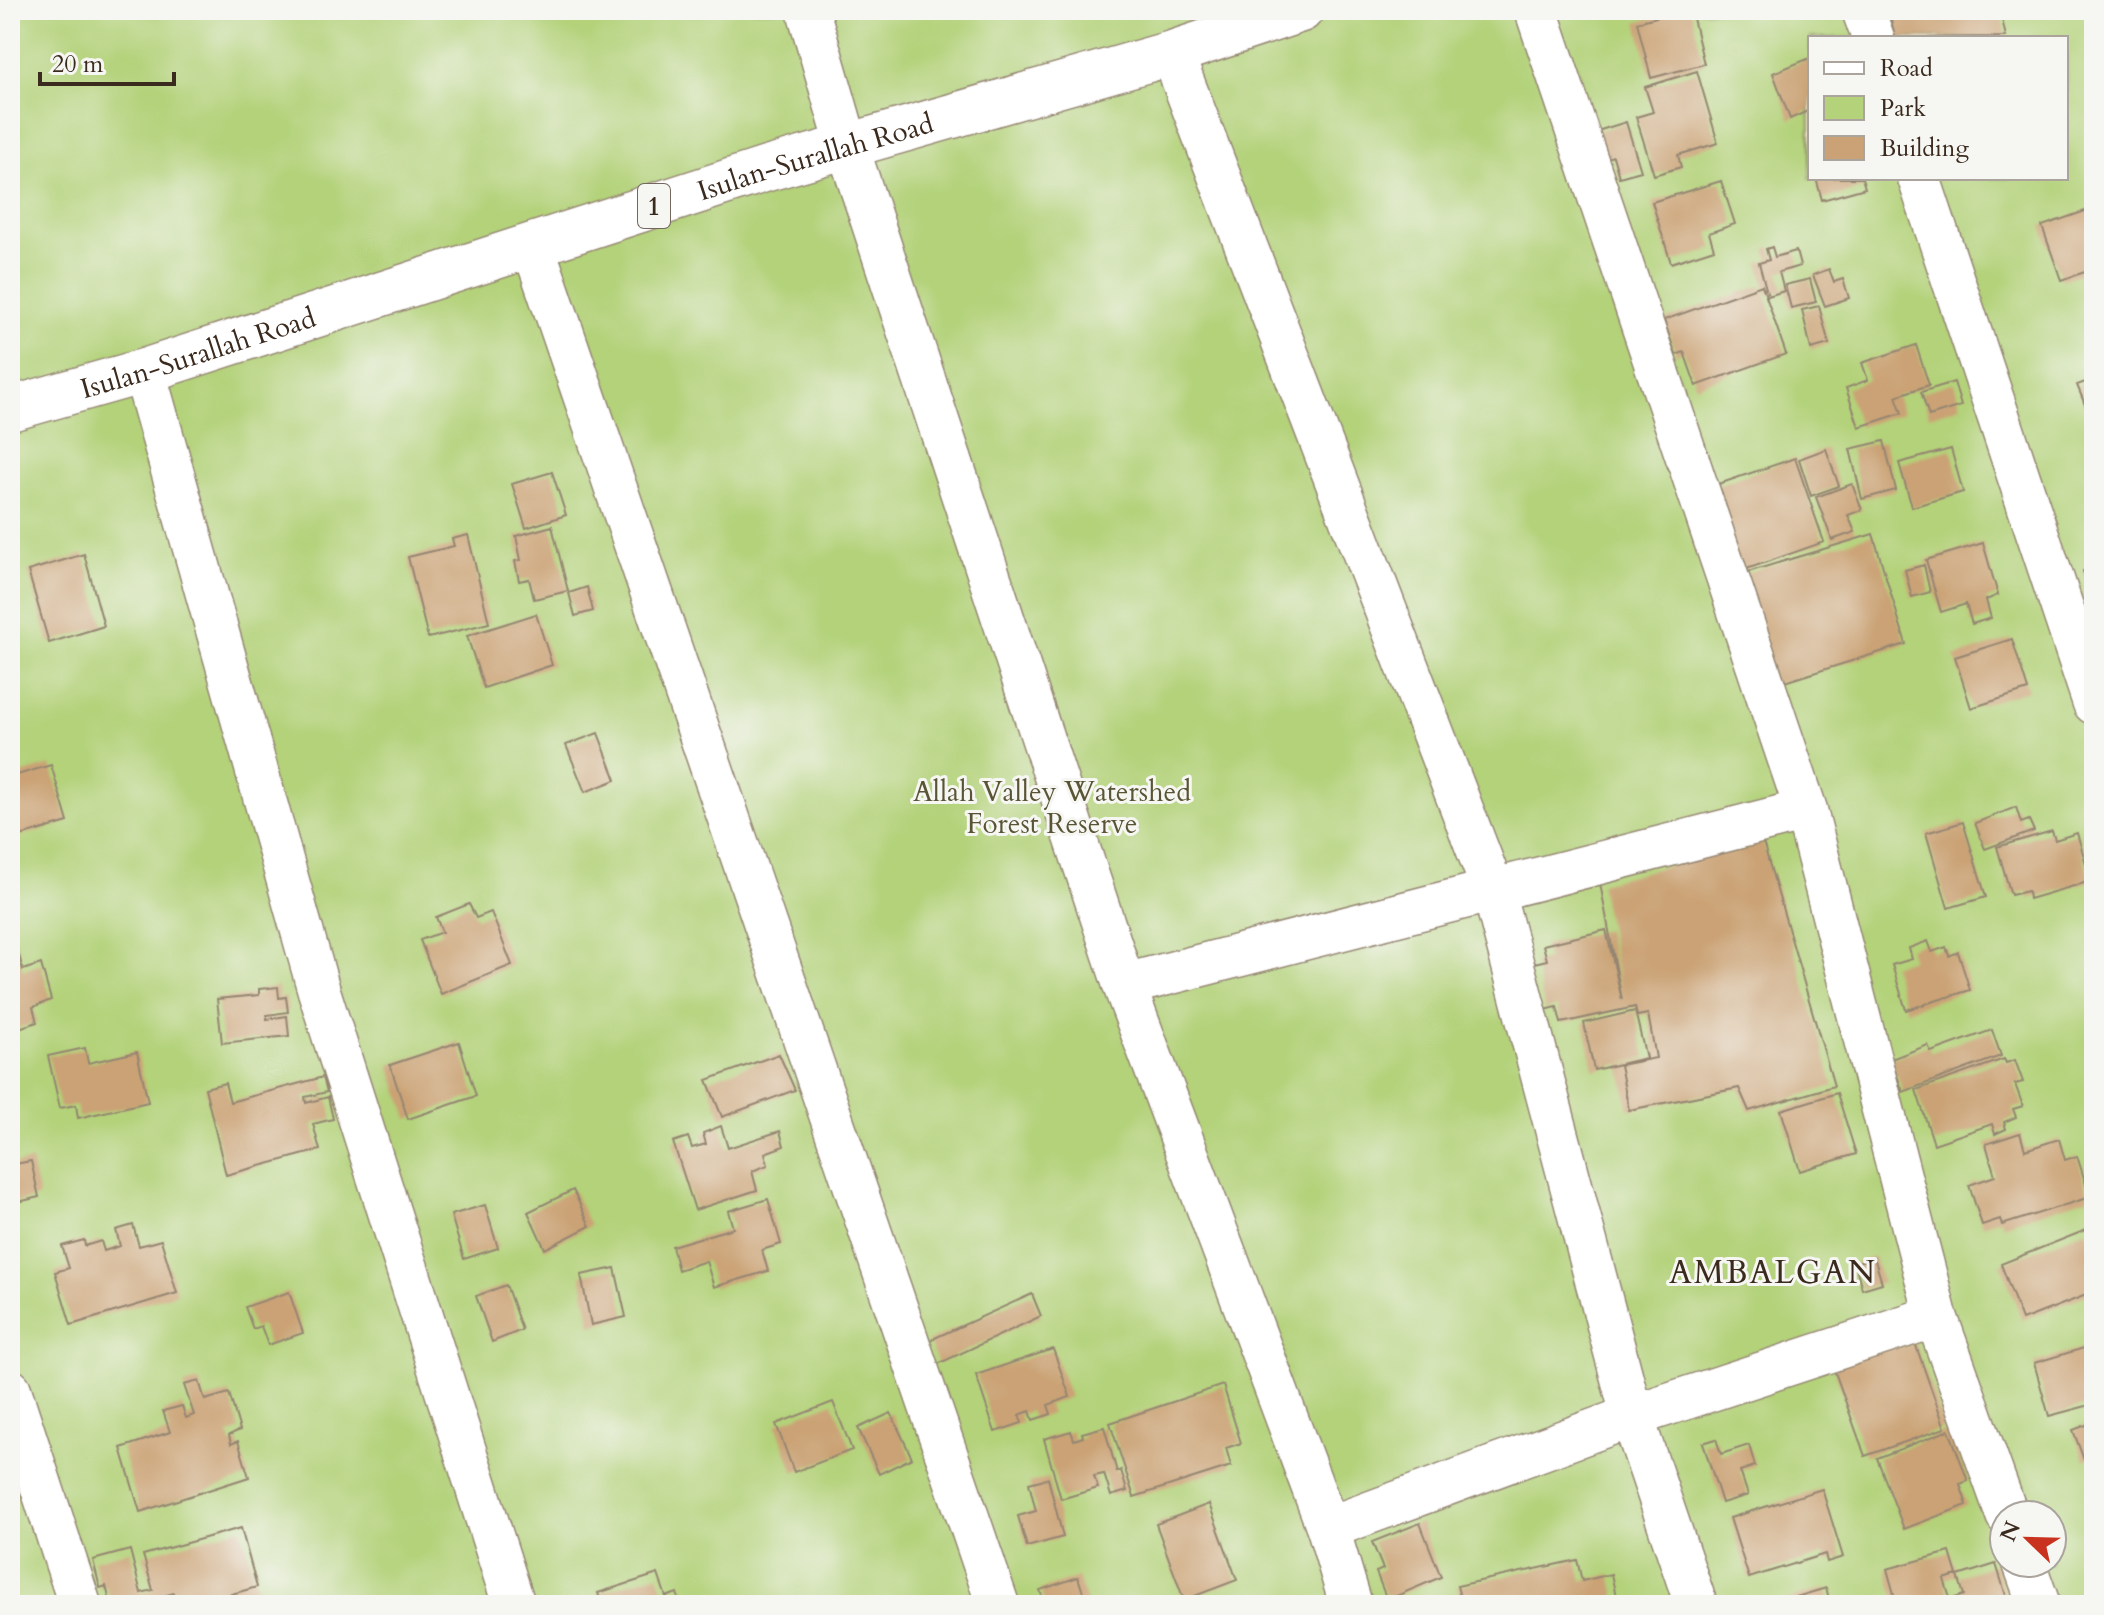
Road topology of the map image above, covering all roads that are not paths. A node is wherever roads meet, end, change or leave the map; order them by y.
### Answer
1 (808, 10) edge
2 (1301, 10) edge
3 (1536, 10) edge
4 (1863, 10) edge
5 (1872, 36) edge
6 (1172, 53) junction
7 (847, 145) junction
8 (1920, 180) edge
9 (533, 246) junction
10 (144, 371) junction
11 (10, 409) edge
12 (2094, 703) edge
13 (1806, 810) junction
14 (1493, 890) junction
15 (1124, 985) junction
16 (1936, 1316) junction
17 (10, 1390) edge
18 (1632, 1416) junction
19 (2001, 1499) edge
20 (1328, 1528) junction
21 (2030, 1579) edge
22 (80, 1605) edge
23 (514, 1605) edge
24 (998, 1605) edge
25 (1351, 1605) edge
26 (1696, 1605) edge
27 (2039, 1605) edge

1 - 7 street
2 - 6 highway, Isulan-Surallah Road / 1
3 - 13 street
4 - 5 street
6 - 7 highway, Isulan-Surallah Road / 1
6 - 14 street
7 - 9 highway, Isulan-Surallah Road / 1
7 - 15 street
8 - 12 street
9 - 10 highway, Isulan-Surallah Road / 1
9 - 24 street
10 - 11 highway, Isulan-Surallah Road / 1
10 - 23 street
13 - 14 street
13 - 16 street
14 - 15 street
14 - 18 street
15 - 20 street
16 - 18 street
16 - 19 street
17 - 22 street
18 - 20 street
18 - 26 street
20 - 25 street
21 - 27 street

